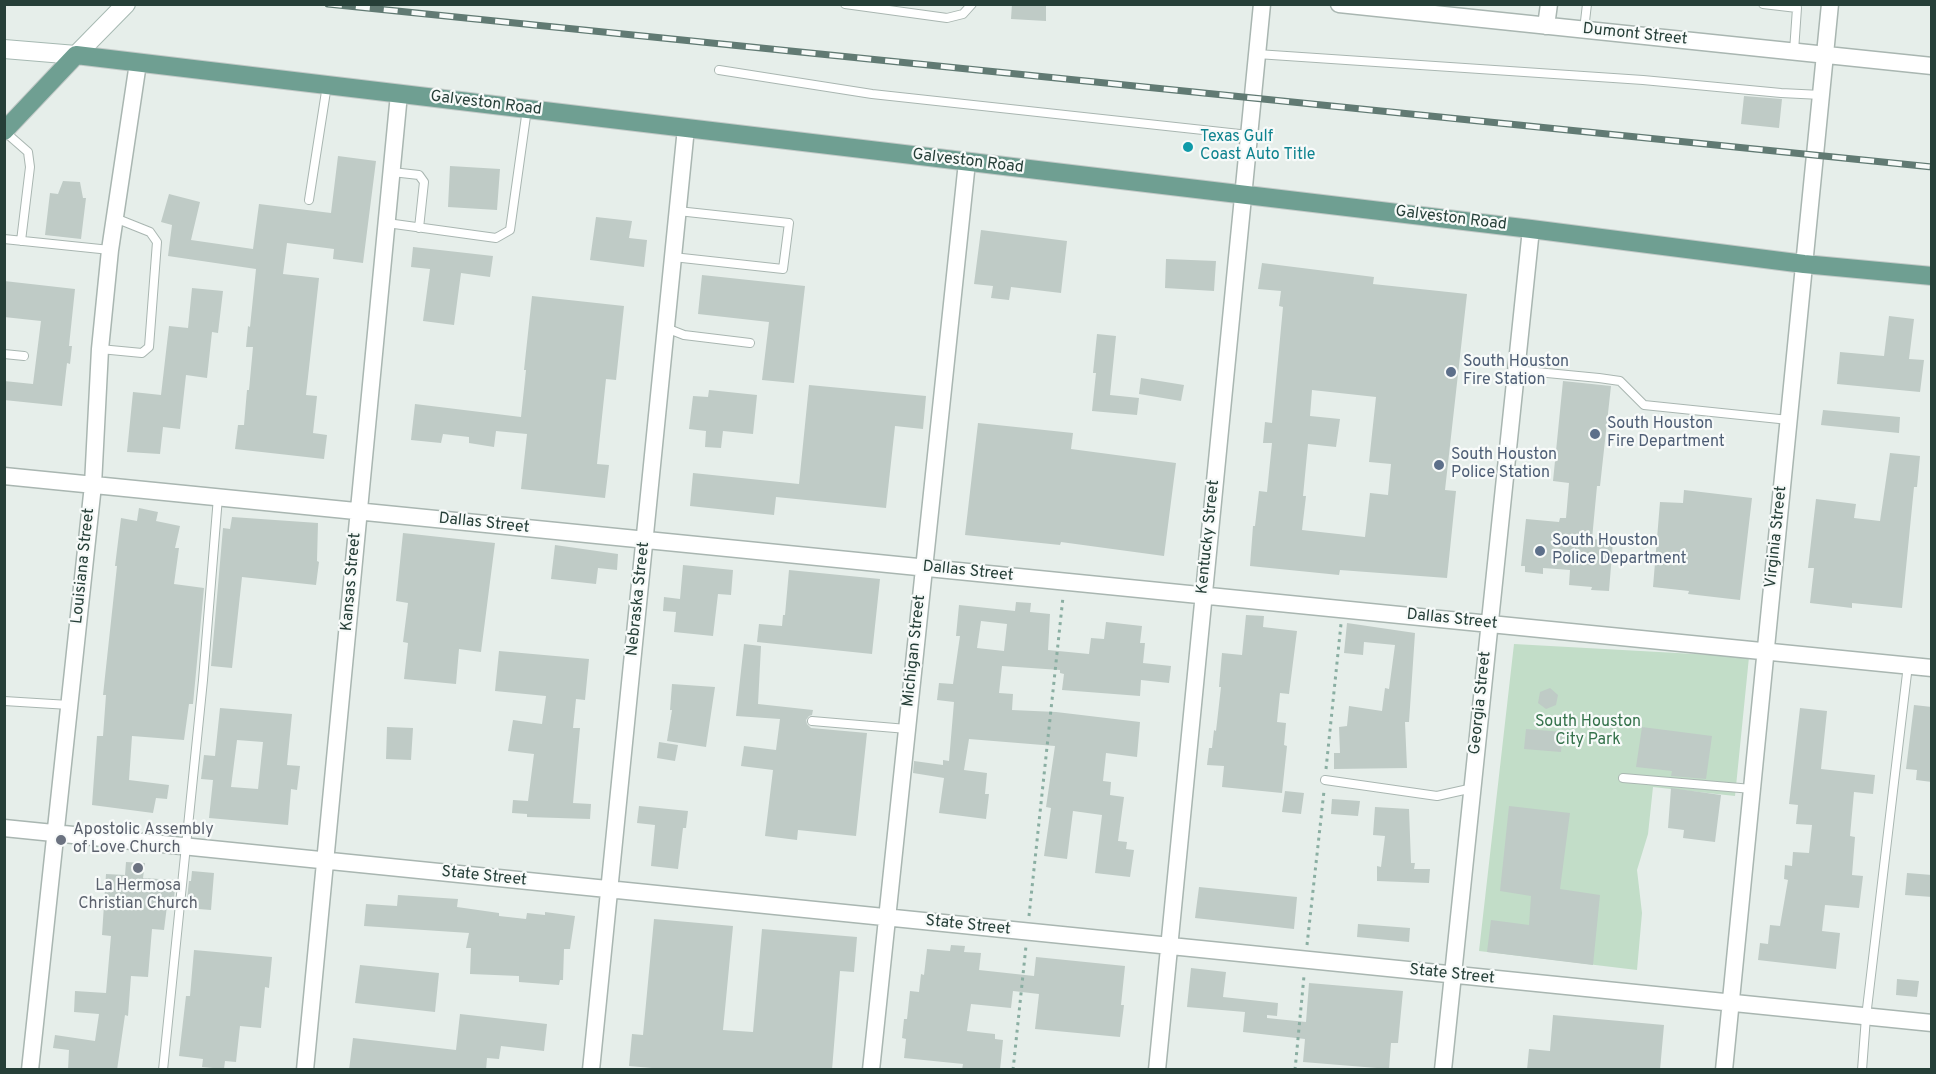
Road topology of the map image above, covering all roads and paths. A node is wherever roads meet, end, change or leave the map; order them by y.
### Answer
1 (126, 4) edge
2 (844, 4) edge
3 (972, 4) edge
4 (1262, 4) edge
5 (1339, 4) edge
6 (1549, 4) edge
7 (1587, 4) edge
8 (1763, 4) edge
9 (1830, 4) edge
10 (1417, 9) edge
11 (1546, 26) junction
12 (1584, 30) junction
13 (4, 49) edge
14 (1794, 51) junction
15 (1257, 54) junction
16 (76, 55) junction
17 (1825, 55) junction
18 (138, 63) junction
19 (1932, 66) edge
20 (719, 70) dead end
21 (327, 85) junction
22 (399, 94) junction
23 (1821, 95) junction
24 (527, 109) junction
25 (686, 128) junction
26 (4, 131) edge
27 (1249, 135) junction
28 (967, 162) junction
29 (392, 172) junction
30 (1243, 195) junction
31 (309, 200) dead end
32 (678, 211) junction
33 (116, 218) junction
34 (387, 224) junction
35 (419, 228) junction
36 (1531, 229) junction
37 (4, 239) edge
38 (21, 240) junction
39 (110, 250) junction
40 (673, 257) junction
41 (1804, 264) junction
42 (1932, 276) edge
43 (666, 327) junction
44 (750, 343) dead end
45 (100, 349) junction
46 (4, 354) edge
47 (24, 356) dead end
48 (1516, 370) junction
49 (1789, 420) junction
50 (4, 476) edge
51 (93, 485) junction
52 (218, 497) junction
53 (359, 511) junction
54 (644, 540) junction
55 (924, 568) junction
56 (1065, 581) junction
57 (1204, 595) junction
58 (1343, 609) junction
59 (1490, 624) junction
60 (1766, 651) junction
61 (1908, 665) junction
62 (1932, 668) edge
63 (4, 700) edge
64 (69, 705) junction
65 (813, 721) dead end
66 (907, 729) junction
67 (1623, 778) dead end
68 (1325, 780) junction
69 (1473, 788) junction
70 (1752, 789) junction
71 (4, 828) edge
72 (55, 833) junction
73 (186, 846) junction
74 (326, 861) junction
75 (610, 889) junction
76 (887, 917) junction
77 (1028, 932) junction
78 (1169, 946) junction
79 (1306, 960) junction
80 (1453, 975) junction
81 (1731, 1003) junction
82 (1866, 1017) junction
83 (1932, 1023) edge
84 (30, 1070) edge
85 (164, 1070) edge
86 (305, 1070) edge
87 (591, 1070) edge
88 (871, 1070) edge
89 (1013, 1070) edge
90 (1157, 1070) edge
91 (1295, 1070) edge
92 (1443, 1070) edge
93 (1724, 1070) edge
94 (1862, 1070) edge

1 - 16 main road
2 - 3 lane
4 - 15 street, Kentucky Street
5 - 10 street, Dumont Street
6 - 11 street
7 - 12 lane
8 - 14 lane
9 - 17 street, Virginia Street
10 - 11 street, Dumont Street
11 - 12 street, Dumont Street
12 - 14 street, Dumont Street
13 - 16 main road, Galveston Road
14 - 17 street, Dumont Street
15 - 23 lane
15 - 27 street, Kentucky Street
16 - 18 main road, Galveston Road
16 - 26 main road
17 - 19 street, Dumont Street
17 - 23 street, Virginia Street
18 - 21 main road, Galveston Road
18 - 33 street, Louisiana Street
20 - 27 lane
21 - 22 main road, Galveston Road
21 - 31 lane
22 - 24 main road, Galveston Road
22 - 29 street, Kansas Street
23 - 41 street, Virginia Street
24 - 25 main road, Galveston Road
24 - 35 lane
25 - 28 main road, Galveston Road
25 - 32 street, Nebraska Street
26 - 38 lane
27 - 30 street, Kentucky Street
28 - 30 main road, Galveston Road
28 - 55 street, Michigan Street
29 - 34 street, Kansas Street
29 - 35 lane
30 - 36 main road, Galveston Road
30 - 57 street, Kentucky Street
32 - 40 street, Nebraska Street
32 - 40 lane
33 - 39 street, Louisiana Street
33 - 45 lane
34 - 35 lane
34 - 53 street, Kansas Street
36 - 41 main road, Galveston Road
36 - 48 street, Georgia Street
37 - 38 lane
38 - 39 lane
39 - 45 street, Louisiana Street
40 - 43 street, Nebraska Street
41 - 42 main road, Galveston Road
41 - 49 street, Virginia Street
43 - 44 lane
43 - 54 street, Nebraska Street
45 - 51 street, Louisiana Street
46 - 47 lane
48 - 49 lane
48 - 59 street, Georgia Street
49 - 60 street, Virginia Street
50 - 51 street, Dallas Street
51 - 52 street, Dallas Street
51 - 64 street, Louisiana Street
52 - 53 street, Dallas Street
52 - 73 lane
53 - 54 street, Dallas Street
53 - 74 street, Kansas Street
54 - 55 street, Dallas Street
54 - 75 street, Nebraska Street
55 - 56 street, Dallas Street
55 - 66 street, Michigan Street
56 - 57 street, Dallas Street
56 - 77 path
57 - 58 street, Dallas Street
57 - 78 street, Kentucky Street
58 - 59 street, Dallas Street
58 - 68 path
59 - 60 street, Dallas Street
59 - 69 street, Georgia Street
60 - 61 street, Dallas Street
60 - 70 street, Virginia Street
61 - 62 street, Dallas Street
61 - 82 lane
63 - 64 lane
64 - 72 street, Louisiana Street
65 - 66 lane
66 - 76 street, Michigan Street
67 - 70 lane
68 - 69 lane
68 - 79 path
69 - 80 street, Georgia Street
70 - 81 street, Virginia Street
71 - 72 street, State Street
72 - 73 street, State Street
72 - 84 street, Louisiana Street
73 - 74 street, State Street
73 - 85 lane
74 - 75 street, State Street
74 - 86 street, Kansas Street
75 - 76 street, State Street
75 - 87 street, Nebraska Street
76 - 77 street, State Street
76 - 88 street, Michigan Street
77 - 78 street, State Street
77 - 89 path
78 - 79 street, State Street
78 - 90 street, Kentucky Street
79 - 80 street, State Street
79 - 91 path
80 - 81 street, State Street
80 - 92 street, Georgia Street
81 - 82 street, State Street
81 - 93 street, Virginia Street
82 - 83 street, State Street
82 - 94 lane

